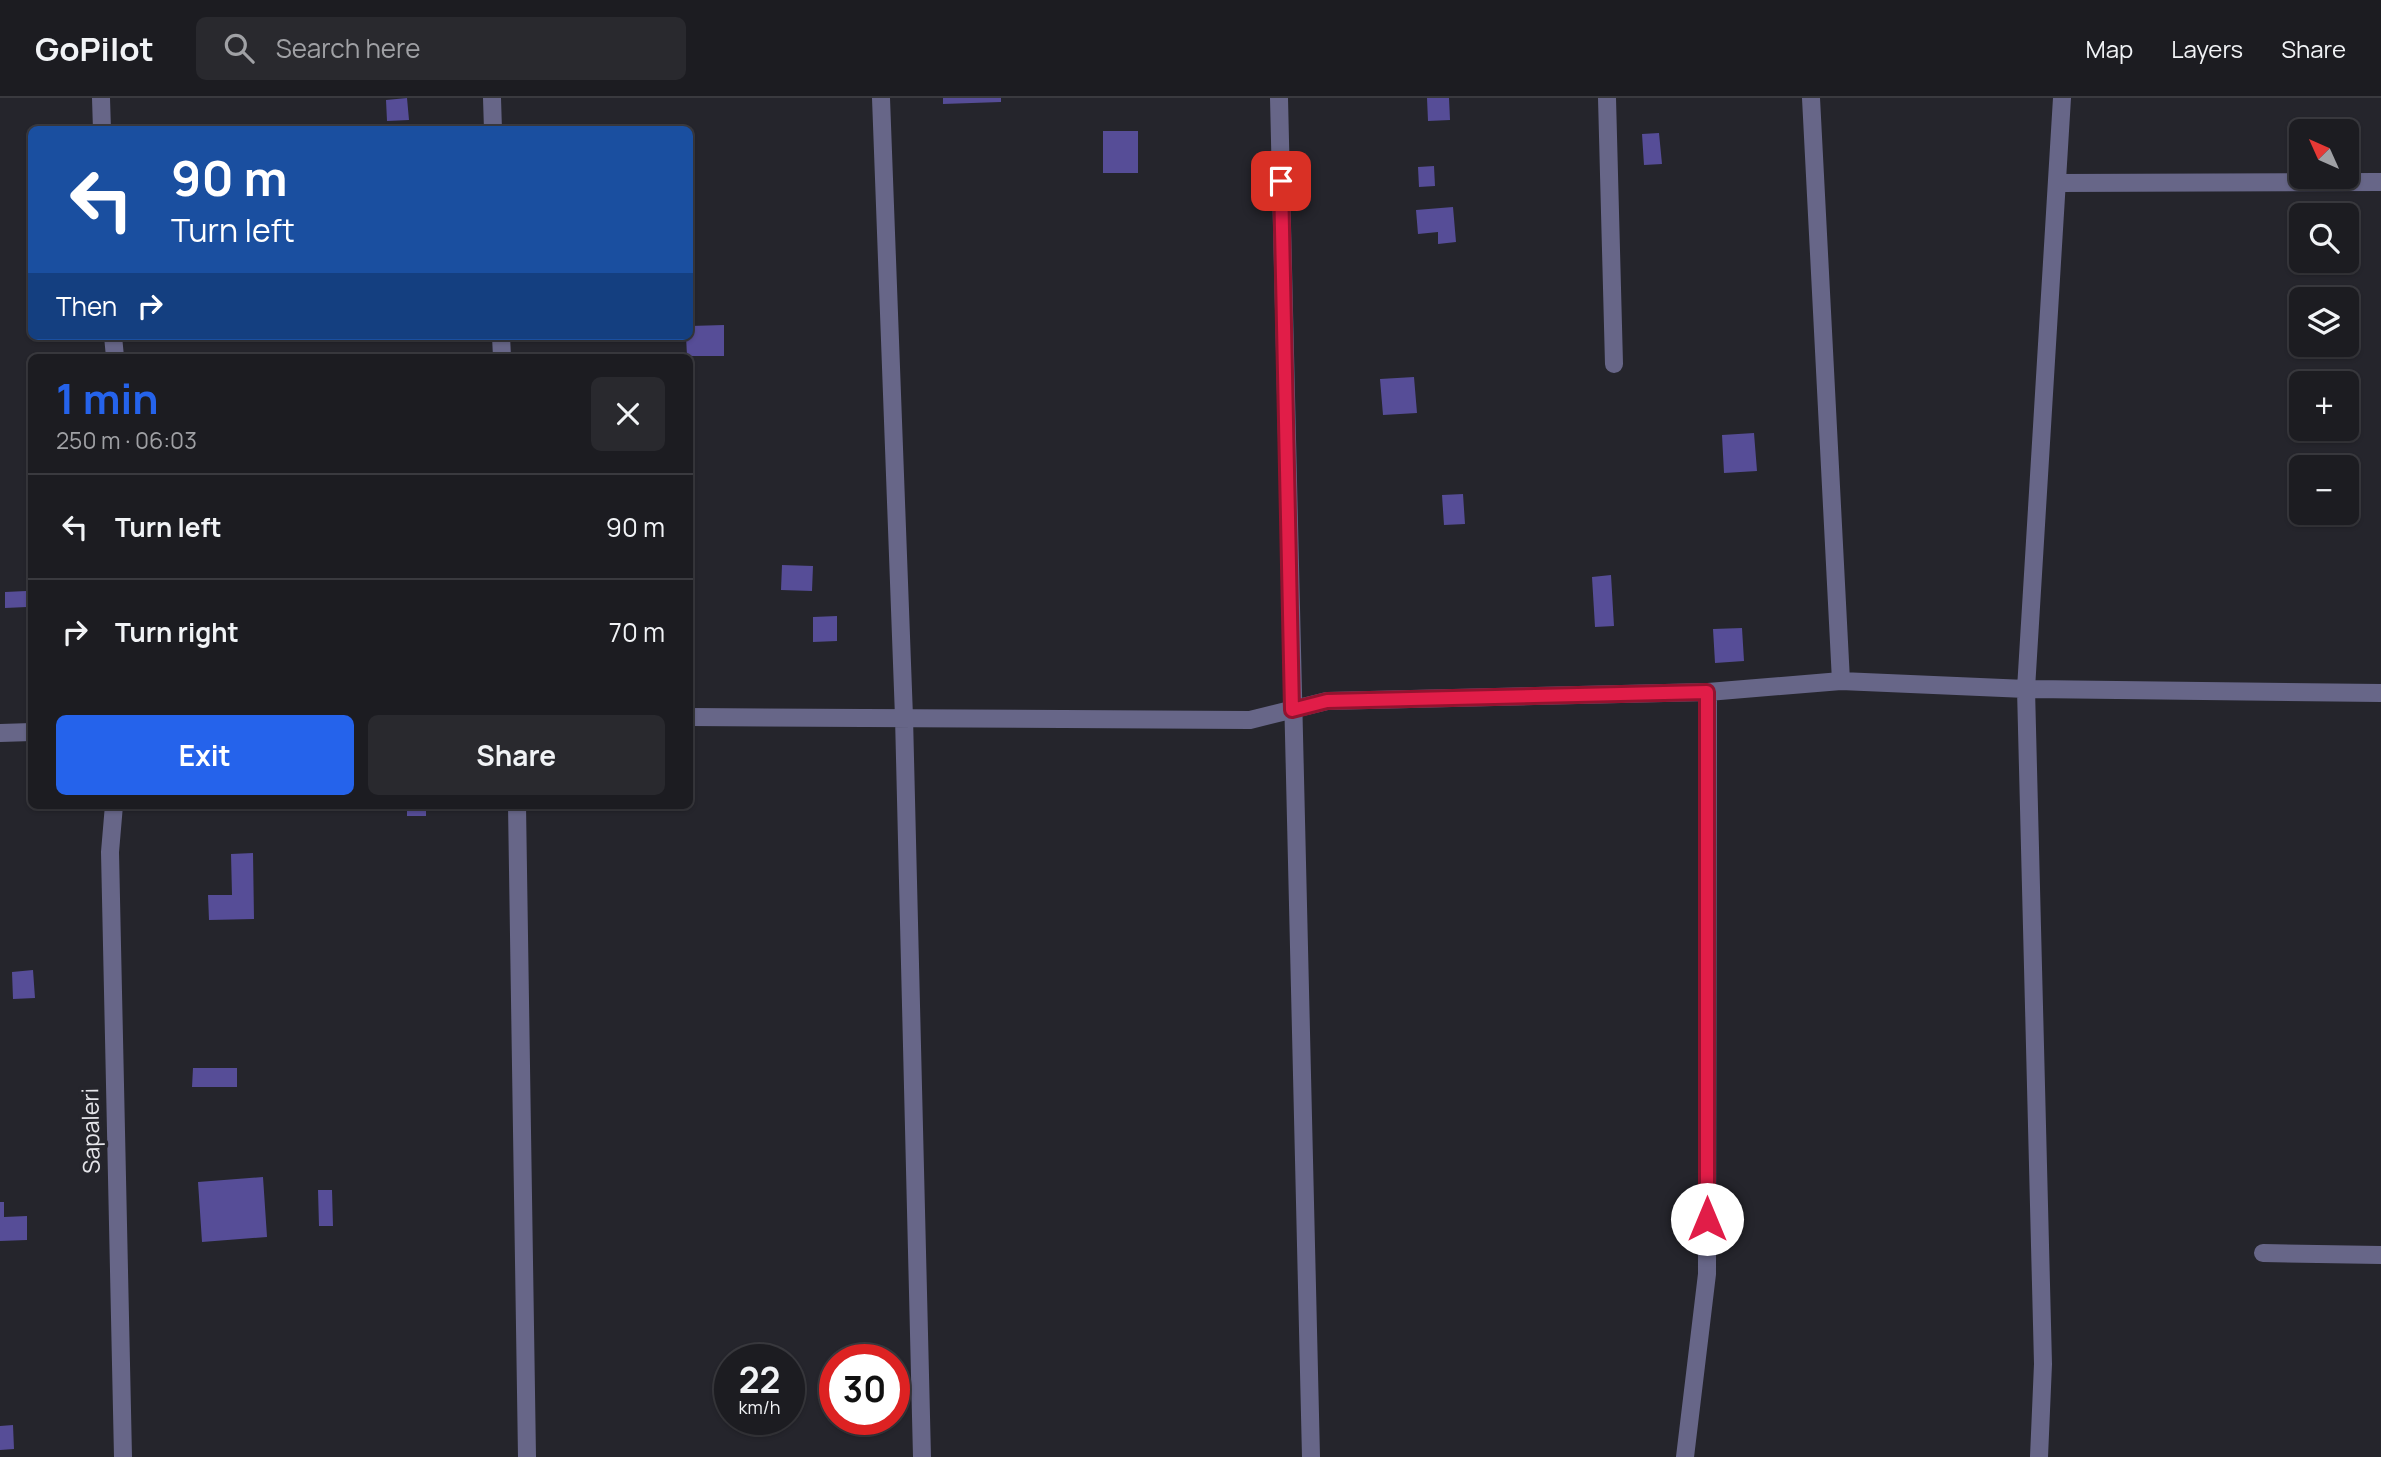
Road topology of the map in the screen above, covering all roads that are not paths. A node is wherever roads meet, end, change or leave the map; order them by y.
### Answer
1 (101, 98) edge
2 (492, 98) edge
3 (881, 98) edge
4 (1279, 98) edge
5 (1607, 98) edge
6 (1811, 98) edge
7 (2062, 98) edge
8 (102, 126) edge
9 (493, 126) edge
10 (2381, 182) edge
11 (2058, 183) junction
12 (1614, 364) dead end
13 (1841, 681) junction
14 (2026, 689) junction
15 (1707, 692) junction
16 (2381, 693) edge
17 (1292, 710) junction
18 (693, 717) edge
19 (904, 717) junction
20 (28, 732) edge
21 (0, 733) edge
22 (114, 809) edge
23 (517, 809) edge
24 (2263, 1253) dead end
25 (2381, 1255) edge
26 (123, 1457) edge
27 (527, 1457) edge
28 (922, 1457) edge
29 (1311, 1457) edge
30 (1685, 1457) edge
31 (2039, 1457) edge

1 - 8 street
2 - 9 street
3 - 19 street
4 - 17 street
5 - 12 street
6 - 13 street
7 - 11 street
10 - 11 street
11 - 14 street
13 - 14 street
13 - 15 street
14 - 16 street
14 - 31 street
15 - 17 street
15 - 30 street
17 - 19 street
17 - 29 street
18 - 19 street
19 - 28 street
20 - 21 street
22 - 26 street, Sapaleri
23 - 27 street
24 - 25 street

